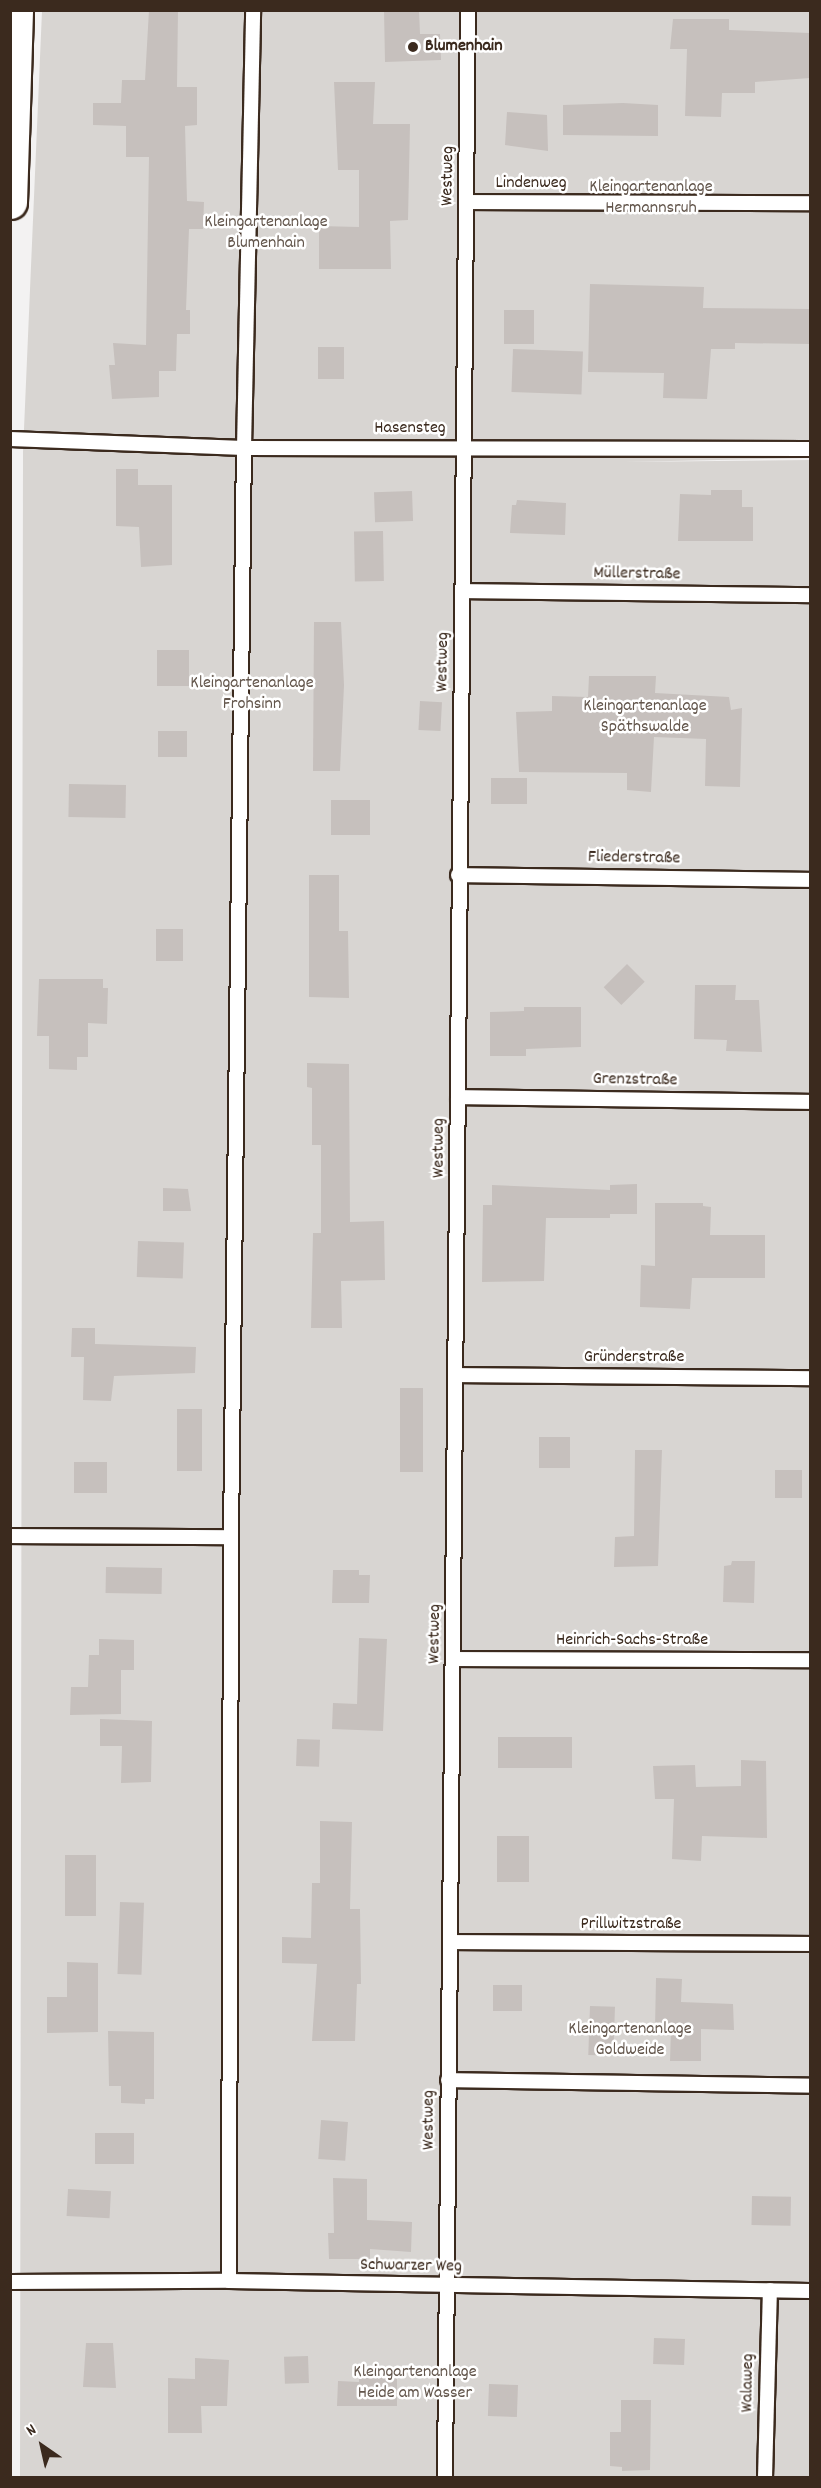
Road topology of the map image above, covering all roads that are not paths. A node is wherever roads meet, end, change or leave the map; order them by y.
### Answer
1 (16, 10) edge
2 (253, 10) edge
3 (468, 10) edge
4 (10, 202) edge
5 (467, 202) junction
6 (810, 203) edge
7 (10, 439) edge
8 (464, 447) junction
9 (244, 448) junction
10 (810, 449) edge
11 (463, 591) junction
12 (810, 595) edge
13 (458, 875) junction
14 (810, 880) edge
15 (458, 1097) junction
16 (810, 1102) edge
17 (457, 1375) junction
18 (810, 1378) edge
19 (10, 1536) edge
20 (231, 1538) junction
21 (453, 1659) junction
22 (810, 1660) edge
23 (451, 1942) junction
24 (810, 1944) edge
25 (448, 2080) junction
26 (810, 2086) edge
27 (229, 2281) junction
28 (10, 2282) edge
29 (447, 2286) junction
30 (770, 2290) junction
31 (810, 2291) edge
32 (445, 2478) edge
33 (765, 2478) edge

1 - 4 street
2 - 9 lane
3 - 5 lane, Westweg
5 - 6 lane, Lindenweg
5 - 8 lane, Westweg
7 - 9 lane, Hasensteg
8 - 9 lane, Hasensteg
8 - 10 lane, Hasensteg
8 - 11 lane, Westweg
9 - 20 lane
11 - 12 lane, Müllerstraße
11 - 13 lane, Westweg
13 - 14 lane, Fliederstraße
13 - 15 lane, Westweg
15 - 16 lane, Grenzstraße
15 - 17 lane, Westweg
17 - 18 lane, Gründerstraße
17 - 21 lane, Westweg
19 - 20 lane
20 - 27 lane
21 - 22 lane, Heinrich-Sachs-Straße
21 - 23 lane, Westweg
23 - 24 lane, Prillwitzstraße
23 - 25 lane, Westweg
25 - 26 lane
25 - 29 lane, Westweg
27 - 28 lane, Schwarzer Weg
27 - 29 lane, Schwarzer Weg
29 - 30 lane, Schwarzer Weg
29 - 32 lane, Westweg
30 - 31 lane, Schwarzer Weg
30 - 33 lane, Walaweg

